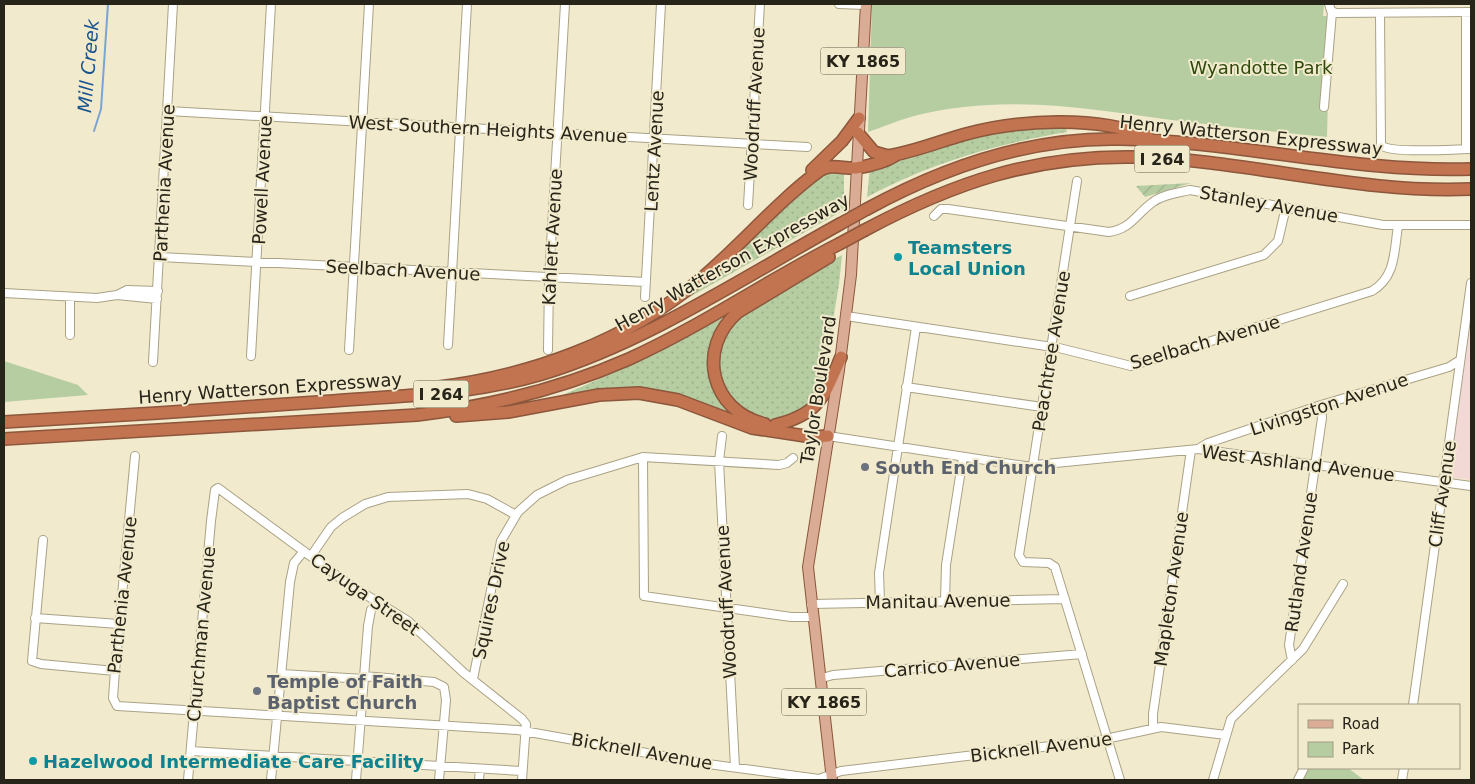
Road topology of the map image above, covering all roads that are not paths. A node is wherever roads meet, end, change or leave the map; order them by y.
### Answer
1 (173, 4) edge
2 (271, 4) edge
3 (369, 4) edge
4 (467, 4) edge
5 (565, 4) edge
6 (661, 4) edge
7 (760, 4) edge
8 (839, 4) edge
9 (866, 4) edge
10 (1331, 9) edge
11 (1468, 12) edge
12 (1380, 13) junction
13 (1324, 107) dead end
14 (168, 111) junction
15 (265, 117) junction
16 (859, 118) junction
17 (362, 122) junction
18 (460, 128) junction
19 (557, 133) junction
20 (858, 133) junction
21 (655, 139) junction
22 (1156, 141) junction
23 (752, 144) junction
24 (807, 147) dead end
25 (1469, 149) edge
26 (896, 155) junction
27 (856, 168) junction
28 (1471, 169) edge
29 (1076, 181) dead end
30 (1471, 189) edge
31 (795, 190) junction
32 (748, 205) dead end
33 (1286, 207) junction
34 (934, 216) dead end
35 (1471, 225) edge
36 (1398, 226) junction
37 (1069, 227) junction
38 (839, 244) junction
39 (160, 257) junction
40 (257, 263) junction
41 (354, 266) junction
42 (452, 272) junction
43 (549, 279) junction
44 (646, 282) junction
45 (1471, 283) edge
46 (4, 293) edge
47 (157, 295) junction
48 (1130, 296) dead end
49 (70, 297) junction
50 (645, 297) dead end
51 (846, 316) junction
52 (916, 326) junction
53 (70, 335) dead end
54 (448, 345) dead end
55 (1051, 347) junction
56 (349, 350) dead end
57 (548, 350) dead end
58 (251, 356) dead end
59 (841, 357) junction
60 (1460, 360) junction
61 (153, 362) dead end
62 (906, 387) junction
63 (401, 397) junction
64 (1321, 405) junction
65 (1042, 407) junction
66 (417, 414) junction
67 (4, 422) edge
68 (775, 426) junction
69 (722, 436) dead end
70 (828, 436) junction
71 (4, 439) edge
72 (897, 446) junction
73 (1194, 449) junction
74 (135, 456) dead end
75 (963, 456) junction
76 (643, 457) junction
77 (793, 458) dead end
78 (719, 461) junction
79 (1315, 465) junction
80 (1033, 466) junction
81 (1443, 482) junction
82 (1471, 486) edge
83 (216, 488) joint
84 (516, 515) junction
85 (43, 540) dead end
86 (304, 551) junction
87 (311, 556) junction
88 (1343, 584) dead end
89 (1065, 599) junction
90 (946, 601) junction
91 (377, 602) junction
92 (880, 602) junction
93 (811, 604) junction
94 (727, 608) junction
95 (813, 617) junction
96 (35, 618) junction
97 (119, 624) junction
98 (1082, 654) junction
99 (1292, 660) junction
100 (115, 671) junction
101 (282, 674) junction
102 (364, 677) junction
103 (822, 678) junction
104 (473, 679) junction
105 (114, 703) joint
106 (1412, 704) edge
107 (194, 711) junction
108 (278, 715) junction
109 (361, 720) junction
110 (444, 726) junction
111 (1153, 728) junction
112 (526, 731) junction
113 (1226, 735) junction
114 (1107, 740) junction
115 (191, 751) junction
116 (273, 758) junction
117 (357, 761) junction
118 (440, 766) junction
119 (735, 767) junction
120 (480, 769) junction
121 (522, 771) junction
122 (831, 778) edge
123 (188, 780) edge
124 (271, 780) edge
125 (356, 780) edge
126 (439, 780) edge
127 (479, 780) edge
128 (522, 780) edge
129 (1120, 780) edge
130 (1213, 780) edge

1 - 14 street, Parthenia Avenue
2 - 15 street, Powell Avenue
3 - 17 street
4 - 18 street
5 - 19 street, Kahlert Avenue
6 - 21 street, Lentz Avenue
7 - 23 street, Woodruff Avenue
8 - 9 street
9 - 16 main road, Taylor Boulevard / KY 1865
10 - 12 street
10 - 13 street
11 - 12 street
11 - 25 street
12 - 25 street
14 - 15 street, West Southern Heights Avenue
14 - 39 street, Parthenia Avenue
15 - 17 street, West Southern Heights Avenue
15 - 40 street, Powell Avenue
16 - 20 main road, Taylor Boulevard / KY 1865
16 - 31 highway
17 - 18 street, West Southern Heights Avenue
17 - 41 street
18 - 19 street, West Southern Heights Avenue
18 - 42 street
19 - 21 street, West Southern Heights Avenue
19 - 43 street, Kahlert Avenue
20 - 26 highway
20 - 27 main road, Taylor Boulevard / KY 1865
21 - 23 street, West Southern Heights Avenue
21 - 44 street, Lentz Avenue
22 - 26 highway
22 - 28 highway, Henry Watterson Expressway / I 264
22 - 63 highway, Henry Watterson Expressway / I 264, bridge
23 - 24 street, West Southern Heights Avenue
23 - 32 street, Woodruff Avenue
26 - 27 highway
27 - 31 highway
27 - 51 main road, Taylor Boulevard / KY 1865
29 - 37 street, Peachtree Avenue
30 - 38 highway, Henry Watterson Expressway / I 264, bridge
31 - 63 highway
33 - 36 street, Stanley Avenue
33 - 37 street, Stanley Avenue
33 - 48 street
34 - 37 street, Stanley Avenue
35 - 36 street, Stanley Avenue
36 - 55 street, Seelbach Avenue
37 - 55 street, Peachtree Avenue
38 - 66 highway, Henry Watterson Expressway / I 264
38 - 68 highway
39 - 40 street, Seelbach Avenue
39 - 47 street, Parthenia Avenue
40 - 41 street, Seelbach Avenue
40 - 58 street, Powell Avenue
41 - 42 street, Seelbach Avenue
41 - 56 street
42 - 43 street, Seelbach Avenue
42 - 54 street
43 - 44 street, Seelbach Avenue
43 - 57 street, Kahlert Avenue
44 - 50 street, Lentz Avenue
45 - 60 street, Cliff Avenue
46 - 49 street
47 - 49 street
47 - 61 street, Parthenia Avenue
49 - 53 street
51 - 52 street, Seelbach Avenue
51 - 59 main road, Taylor Boulevard / KY 1865
52 - 55 street, Seelbach Avenue
52 - 62 street
55 - 65 street, Peachtree Avenue
59 - 68 highway
59 - 70 main road, Taylor Boulevard / KY 1865
60 - 64 street, Livingston Avenue
60 - 81 street, Cliff Avenue
62 - 65 street
62 - 72 street
63 - 67 highway, Henry Watterson Expressway / I 264
64 - 73 street, Livingston Avenue
64 - 79 street, Rutland Avenue
65 - 80 street, Peachtree Avenue
66 - 70 highway
66 - 71 highway, Henry Watterson Expressway / I 264
68 - 70 highway
69 - 78 street, Woodruff Avenue
70 - 72 street, West Ashland Avenue
70 - 93 main road, Taylor Boulevard / KY 1865
72 - 75 street, West Ashland Avenue
72 - 92 street
73 - 79 street, West Ashland Avenue
73 - 80 street, West Ashland Avenue
73 - 111 street, Mapleton Avenue
74 - 97 street, Parthenia Avenue
75 - 80 street, West Ashland Avenue
75 - 90 street
76 - 78 street
76 - 84 street, Squires Drive
76 - 94 street
77 - 78 street
78 - 94 street, Woodruff Avenue
79 - 81 street, West Ashland Avenue
79 - 99 street, Rutland Avenue
80 - 89 street, Peachtree Avenue
81 - 82 street, West Ashland Avenue
81 - 106 street, Cliff Avenue
83 - 86 street, Cayuga Street
83 - 107 street, Churchman Avenue
84 - 87 street
84 - 104 street, Squires Drive
85 - 96 street
86 - 87 street, Cayuga Street
86 - 101 street
87 - 91 street, Cayuga Street
88 - 99 street
89 - 90 street, Manitau Avenue
89 - 98 street, Peachtree Avenue
90 - 92 street, Manitau Avenue
91 - 102 street
91 - 104 street, Cayuga Street
92 - 93 street, Manitau Avenue
93 - 95 main road, Taylor Boulevard / KY 1865
94 - 95 street
94 - 119 street, Woodruff Avenue
95 - 103 main road, Taylor Boulevard / KY 1865
96 - 97 street
96 - 100 street
97 - 100 street, Parthenia Avenue
98 - 103 street, Carrico Avenue
98 - 114 street, Peachtree Avenue
99 - 113 street
100 - 105 street, Parthenia Avenue
101 - 102 street
101 - 108 street
102 - 109 street
102 - 110 street
103 - 122 main road, Taylor Boulevard / KY 1865
104 - 112 street, Cayuga Street
105 - 107 street, Bicknell Avenue
107 - 108 street, Bicknell Avenue
107 - 115 street, Churchman Avenue
108 - 109 street, Bicknell Avenue
108 - 116 street
109 - 110 street, Bicknell Avenue
109 - 117 street
110 - 112 street, Bicknell Avenue
110 - 118 street
111 - 113 street, Bicknell Avenue
111 - 114 street, Bicknell Avenue
112 - 119 street, Bicknell Avenue
112 - 121 street
113 - 130 street
114 - 122 street, Bicknell Avenue
114 - 129 street, Peachtree Avenue
115 - 116 street
115 - 123 street, Churchman Avenue
116 - 117 street
116 - 124 street
117 - 118 street
117 - 125 street
118 - 120 street
118 - 126 street
119 - 122 street, Bicknell Avenue
120 - 121 street
120 - 127 street
121 - 128 street

